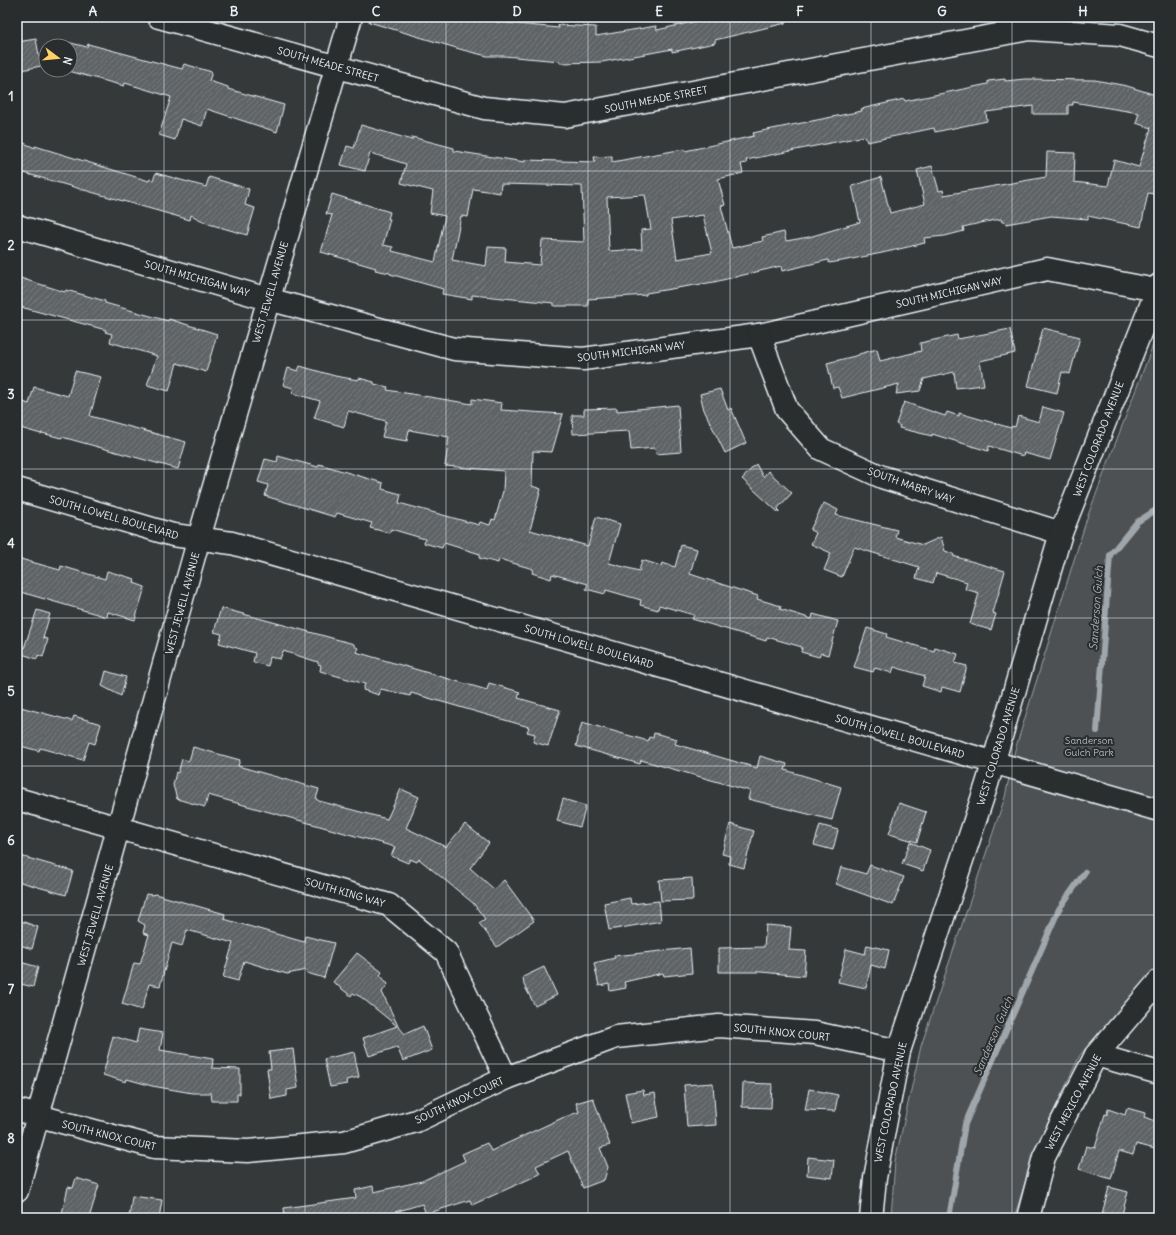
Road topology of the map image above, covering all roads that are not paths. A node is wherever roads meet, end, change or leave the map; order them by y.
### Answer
1 (159, 17) edge
2 (351, 17) edge
3 (1159, 46) edge
4 (337, 67) junction
5 (17, 226) edge
6 (1157, 287) edge
7 (268, 298) junction
8 (759, 335) junction
9 (17, 489) edge
10 (1061, 533) junction
11 (199, 538) junction
12 (993, 763) junction
13 (17, 799) edge
14 (1159, 810) edge
15 (120, 829) junction
16 (1159, 981) edge
17 (899, 1051) junction
18 (1096, 1055) junction
19 (1159, 1073) edge
20 (506, 1078) junction
21 (27, 1113) edge
22 (17, 1191) edge
23 (871, 1218) edge
24 (1028, 1218) edge

1 - 4 street, SOUTH MEADE STREET
2 - 4 street, WEST JEWELL AVENUE
3 - 4 street, SOUTH MEADE STREET
4 - 7 street, WEST JEWELL AVENUE
5 - 7 street, SOUTH MICHIGAN WAY
6 - 8 street, SOUTH MICHIGAN WAY
6 - 10 street, WEST COLORADO AVENUE
7 - 8 street, SOUTH MICHIGAN WAY
7 - 11 street, WEST JEWELL AVENUE
8 - 10 street, SOUTH MABRY WAY
9 - 11 street, SOUTH LOWELL BOULEVARD
10 - 12 street, WEST COLORADO AVENUE
11 - 12 street, SOUTH LOWELL BOULEVARD
11 - 15 street, WEST JEWELL AVENUE
12 - 14 street, SOUTH LOWELL BOULEVARD
12 - 17 street, WEST COLORADO AVENUE
13 - 15 street, SOUTH KING WAY
15 - 20 street, SOUTH KING WAY
15 - 21 street, WEST JEWELL AVENUE
16 - 18 street, WEST MEXICO AVENUE
17 - 20 street, SOUTH KNOX COURT
17 - 23 street, WEST COLORADO AVENUE
18 - 19 street
18 - 24 street, WEST MEXICO AVENUE
20 - 21 street, SOUTH KNOX COURT
21 - 22 street, WEST JEWELL AVENUE

